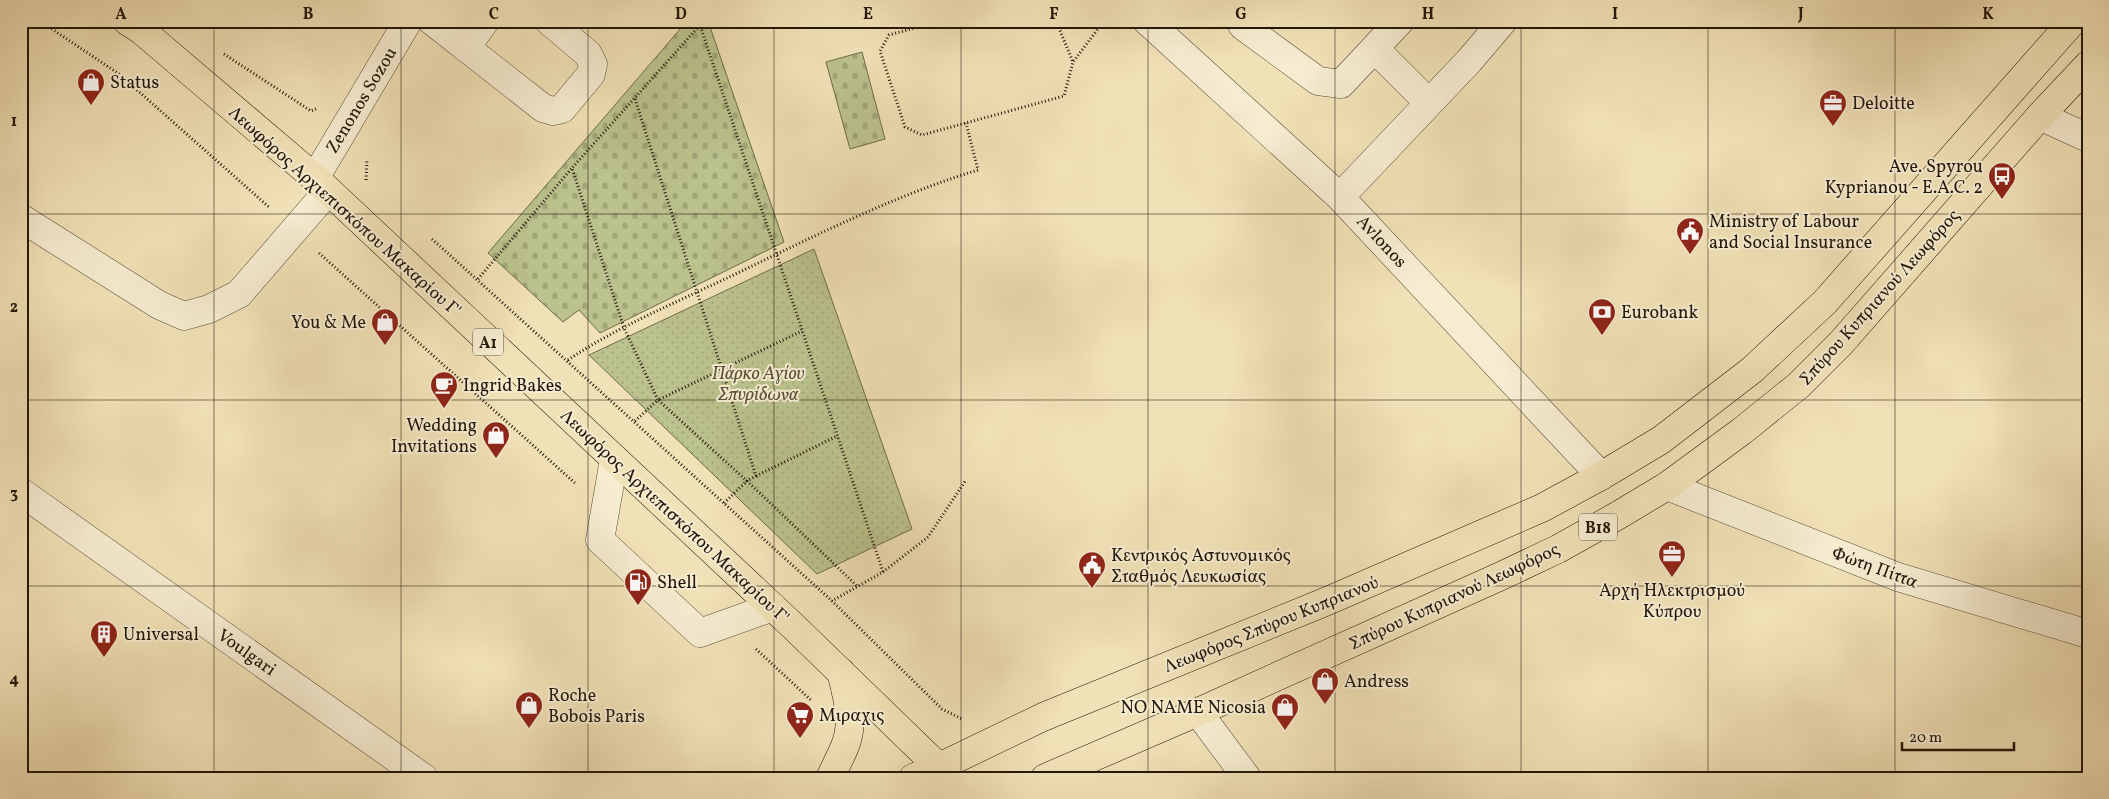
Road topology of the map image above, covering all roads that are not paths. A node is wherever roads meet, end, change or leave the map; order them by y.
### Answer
1 (127, 21) edge
2 (408, 21) edge
3 (432, 21) edge
4 (485, 21) edge
5 (549, 21) edge
6 (1147, 21) edge
7 (1240, 21) edge
8 (1503, 21) edge
9 (2073, 21) edge
10 (1388, 30) edge
11 (466, 48) junction
12 (2088, 65) edge
13 (1429, 103) junction
14 (2040, 116) junction
15 (2088, 138) edge
16 (321, 184) junction
17 (1340, 197) junction
18 (21, 218) edge
19 (614, 460) junction
20 (1602, 476) junction
21 (1667, 486) junction
22 (21, 492) edge
23 (773, 607) junction
24 (2088, 634) edge
25 (842, 672) junction
26 (1198, 712) junction
27 (945, 772) edge
28 (424, 778) edge
29 (830, 778) edge
30 (914, 778) edge
31 (1045, 778) edge
32 (1247, 778) edge

1 - 16 main road, Λεωφόρος Αρχιεπισκόπου Μακαρίου Γ' / A1
2 - 16 street, Zenonos Sozou
3 - 11 street
4 - 11 street
5 - 11 street
6 - 17 street, Avlonos
7 - 10 street
8 - 13 street
9 - 20 main road, Σπύρου Κυπριανού Λεωφόρος / B18
10 - 13 street
12 - 14 main road, Σπύρου Κυπριανού Λεωφόρος / B18
13 - 17 street
14 - 15 street
14 - 21 main road, Σπύρου Κυπριανού Λεωφόρος / B18
16 - 18 street, Zenonos Sozou
16 - 19 main road, Λεωφόρος Αρχιεπισκόπου Μακαρίου Γ' / A1
17 - 20 street, Avlonos
19 - 23 main road, Λεωφόρος Αρχιεπισκόπου Μακαρίου Γ' / A1
19 - 23 street
20 - 27 main road, Λεωφόρος Σπύρου Κυπριανού / B18
21 - 24 street, Φώτη Πίττα
21 - 26 main road, Σπύρου Κυπριανού Λεωφόρος / B18
22 - 28 street, Voulgari
23 - 25 main road, Λεωφόρος Αρχιεπισκόπου Μακαρίου Γ' / A1
25 - 27 main road, Λεωφόρος Αρχιεπισκόπου Μακαρίου Γ' / A1
25 - 29 main road
26 - 31 main road, Σπύρου Κυπριανού Λεωφόρος / B18
26 - 32 street
27 - 30 main road, B18

